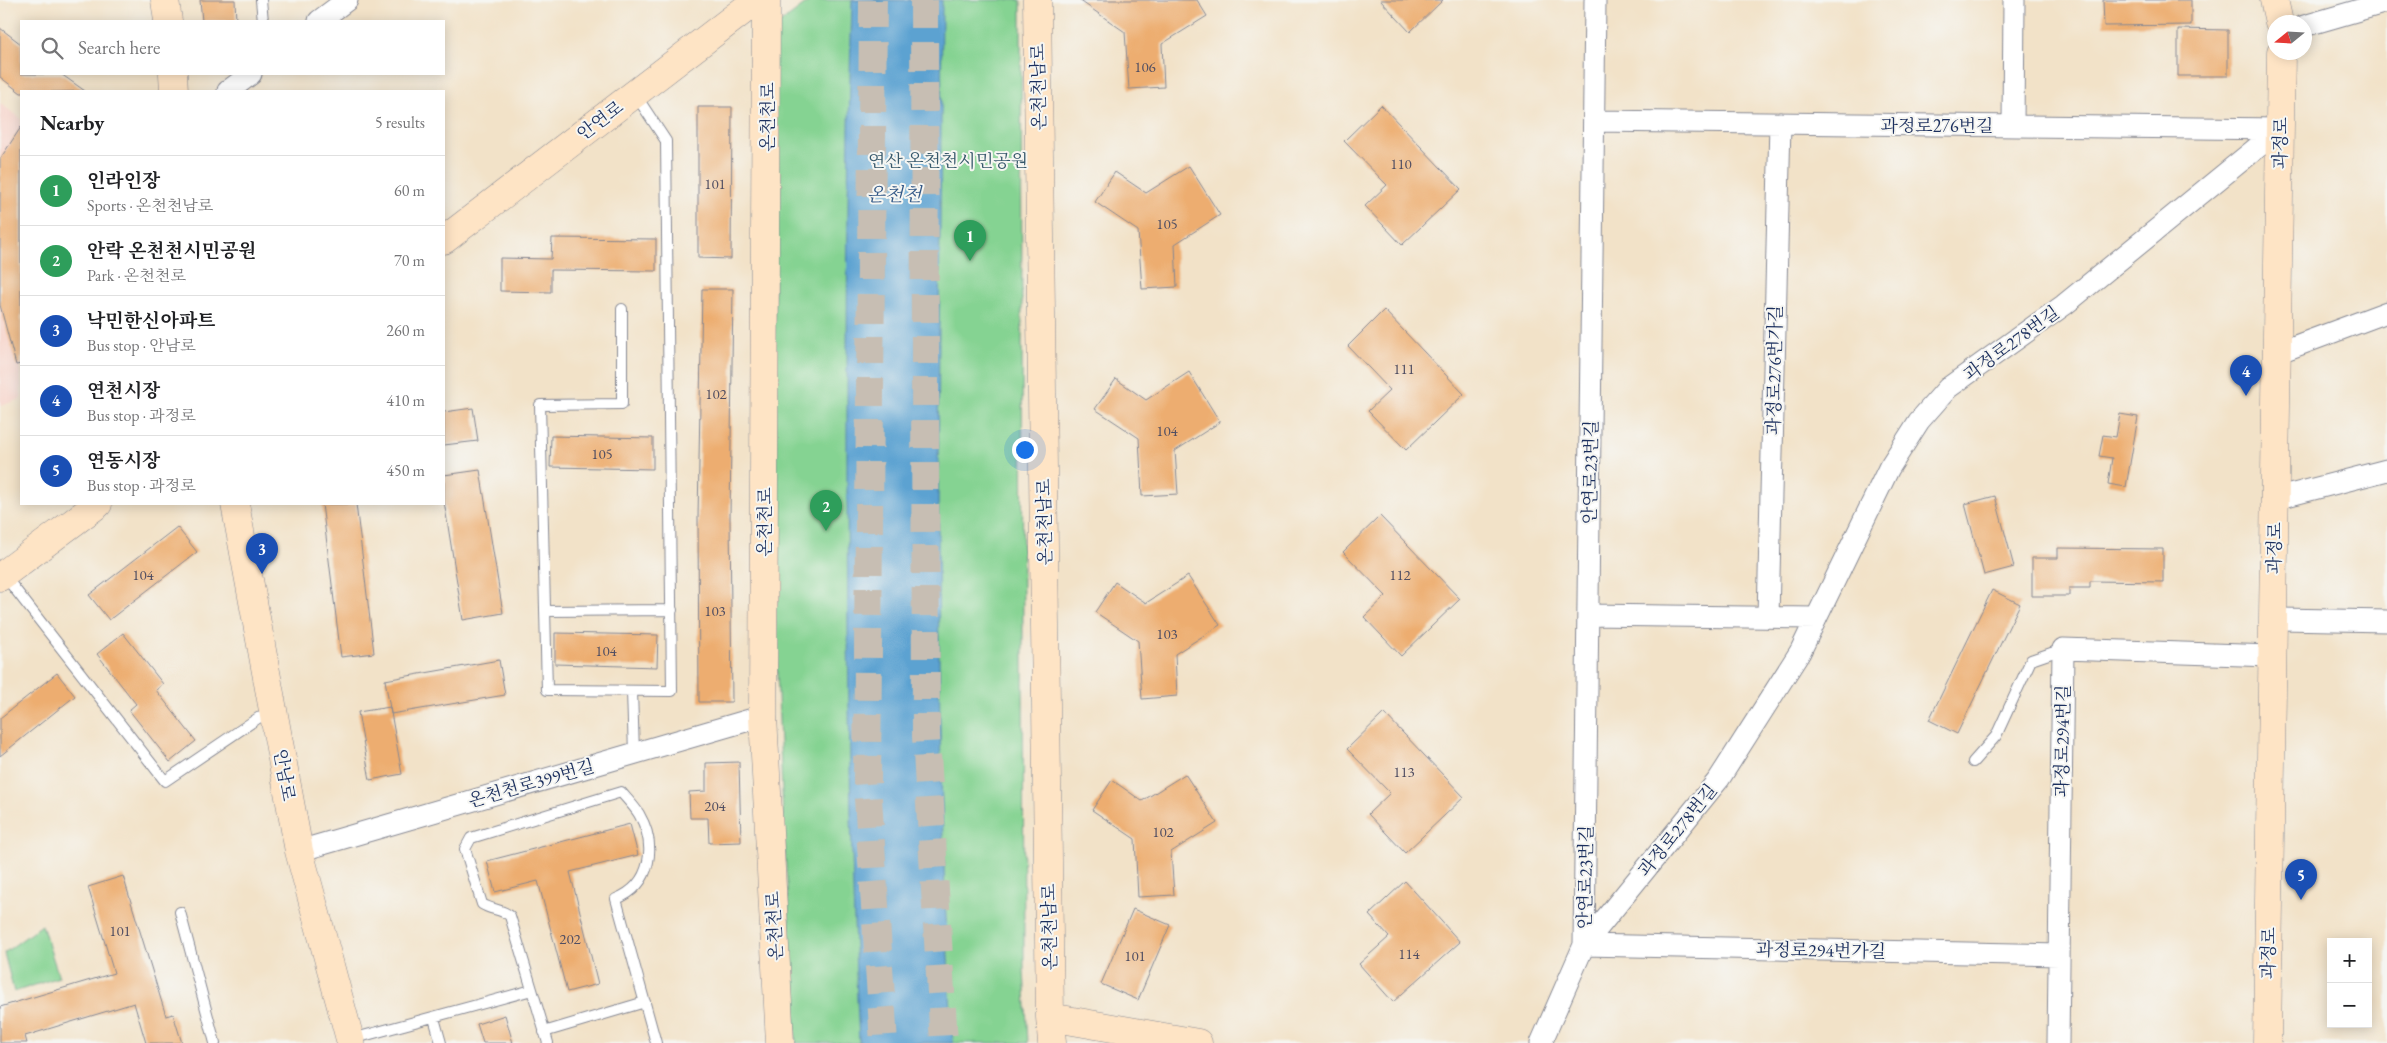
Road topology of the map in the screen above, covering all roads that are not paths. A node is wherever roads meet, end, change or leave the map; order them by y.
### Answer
1 (165, 0) edge
2 (261, 0) edge
3 (347, 0) edge
4 (757, 0) edge
5 (766, 0) edge
6 (1037, 0) edge
7 (1595, 0) edge
8 (2014, 0) edge
9 (2274, 0) edge
10 (2387, 2) edge
11 (2277, 15) edge
12 (168, 20) edge
13 (263, 20) edge
14 (320, 20) edge
15 (2312, 24) edge
16 (2281, 60) edge
17 (173, 75) edge
18 (250, 75) edge
19 (174, 90) edge
20 (229, 90) edge
21 (635, 94) junction
22 (1594, 121) junction
23 (1780, 123) junction
24 (2013, 125) junction
25 (2280, 129) junction
26 (445, 239) edge
27 (622, 308) dead end
28 (2387, 312) edge
29 (2277, 353) junction
30 (2387, 470) edge
31 (2275, 499) junction
32 (235, 505) edge
33 (90, 508) edge
34 (2, 575) edge
35 (672, 610) junction
36 (545, 611) junction
37 (1588, 615) junction
38 (1768, 617) junction
39 (1816, 618) junction
40 (2273, 619) junction
41 (2387, 621) edge
42 (2063, 649) junction
43 (2272, 656) junction
44 (632, 691) junction
45 (272, 708) junction
46 (763, 716) junction
47 (634, 753) junction
48 (1972, 762) dead end
49 (298, 851) junction
50 (180, 912) dead end
51 (1584, 944) junction
52 (2059, 955) junction
53 (532, 990) junction
54 (644, 1002) junction
55 (434, 1018) junction
56 (1051, 1030) edge
57 (544, 1032) junction
58 (351, 1041) edge
59 (215, 1043) edge
60 (441, 1043) edge
61 (548, 1043) edge
62 (656, 1043) edge
63 (780, 1043) edge
64 (1198, 1043) edge
65 (1541, 1043) edge
66 (2058, 1043) edge
67 (2266, 1043) edge

1 - 12 street
2 - 13 lane
3 - 14 street
4 - 21 street, 안연로
5 - 46 street, 온천천로
6 - 56 street, 온천천남로
7 - 22 street, 안연로23번길
8 - 24 street
9 - 11 street
10 - 15 street
16 - 25 street, 과정로
17 - 19 street
18 - 20 street
21 - 26 street, 안연로
21 - 35 lane
22 - 23 street, 과정로276번길
22 - 37 street, 안연로23번길
23 - 24 street, 과정로276번길
23 - 38 street, 과정로276번가길
24 - 25 street, 과정로276번길
25 - 29 street, 과정로
25 - 39 street, 과정로278번길
27 - 36 lane
28 - 29 street
29 - 31 street, 과정로
30 - 31 street
31 - 40 street, 과정로
32 - 45 street, 안남로
33 - 34 street
34 - 45 lane
35 - 36 lane
35 - 44 lane
36 - 44 lane
37 - 38 street
37 - 51 street, 안연로23번길
38 - 39 street
39 - 51 street, 과정로278번길
40 - 41 street
40 - 43 street, 과정로
42 - 43 street
42 - 48 lane
42 - 52 street, 과정로294번길
43 - 67 street, 과정로
44 - 47 lane
45 - 49 street, 안남로
46 - 47 street, 온천천로399번길
46 - 63 street, 온천천로
47 - 49 street, 온천천로399번길
49 - 58 street, 안남로
50 - 59 lane
51 - 52 street, 과정로294번가길
51 - 65 street, 과정로278번길
52 - 66 street, 과정로294번길
53 - 54 lane
53 - 55 lane
53 - 57 lane
54 - 57 lane
54 - 62 lane
55 - 58 lane
55 - 60 lane
56 - 64 street
57 - 61 lane

